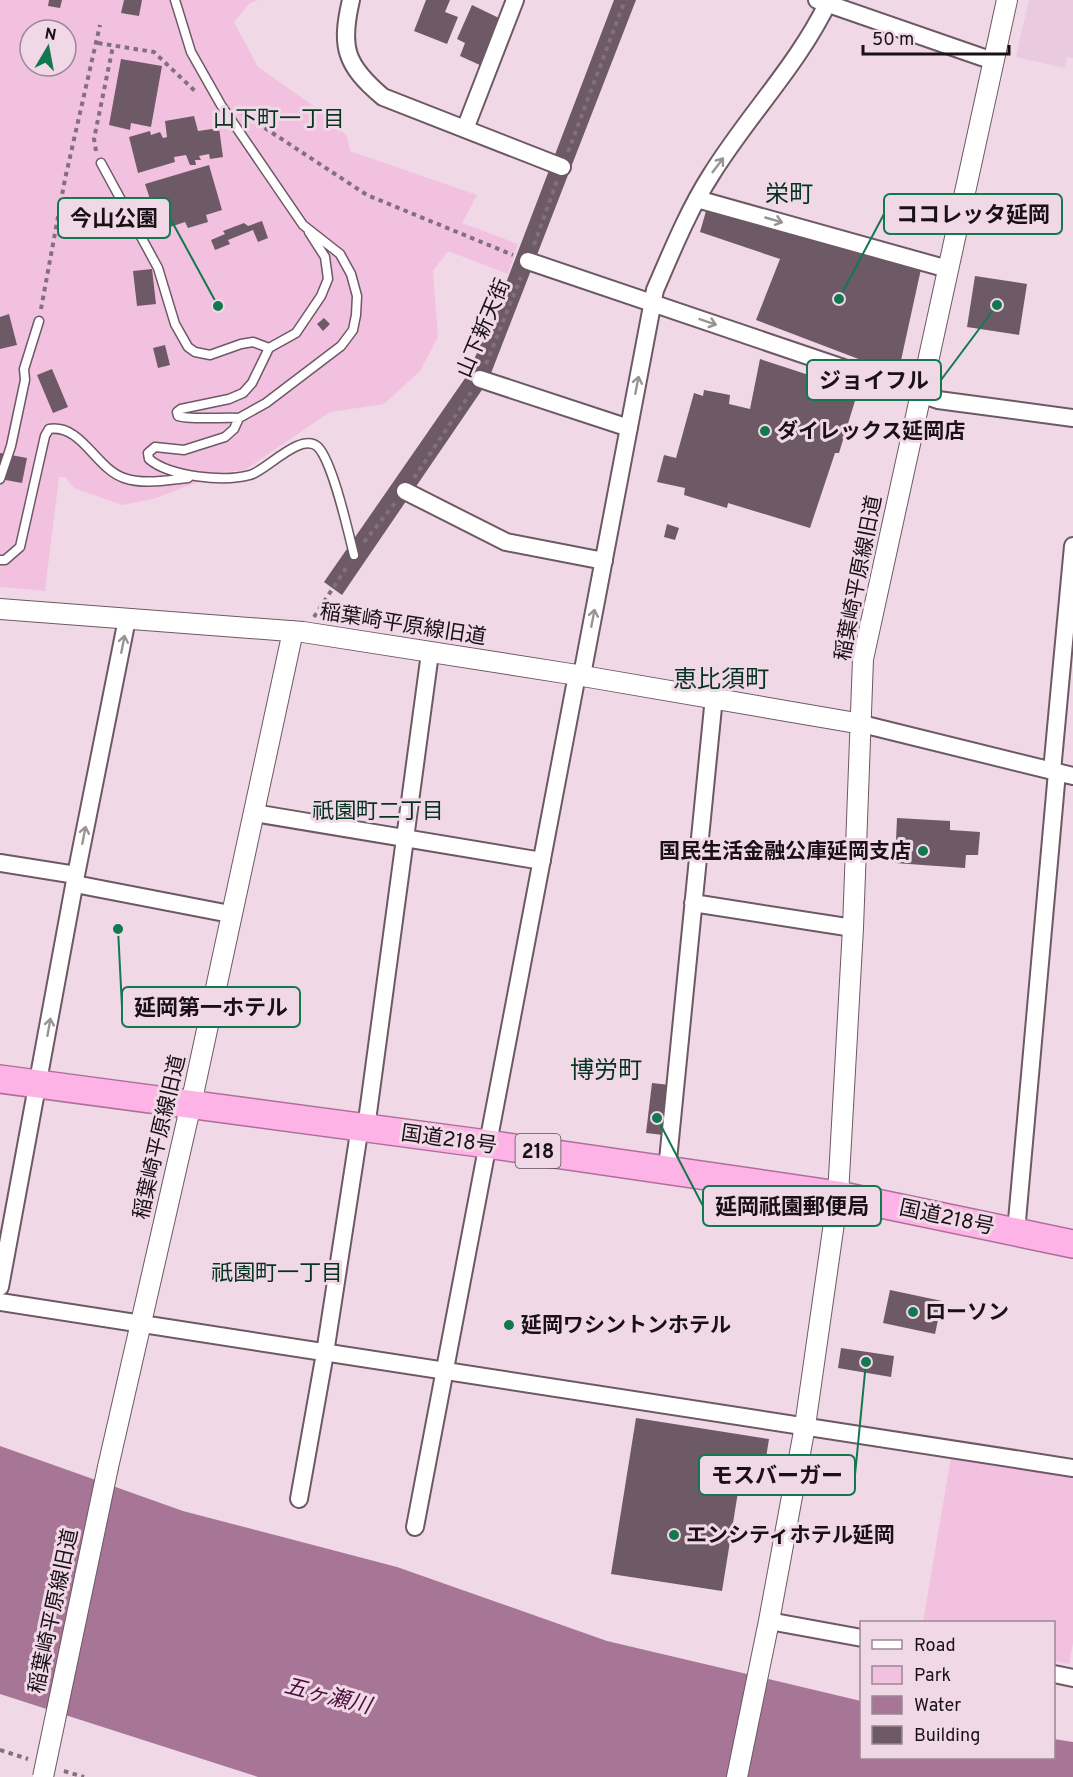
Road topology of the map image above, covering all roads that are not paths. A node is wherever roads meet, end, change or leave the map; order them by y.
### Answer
1 (175, 0) edge
2 (351, 0) edge
3 (515, 0) edge
4 (1007, 0) edge
5 (824, 2) edge
6 (993, 62) junction
7 (465, 129) junction
8 (101, 163) road end
9 (562, 167) road end
10 (697, 199) junction
11 (309, 231) junction
12 (528, 261) road end
13 (948, 268) junction
14 (652, 303) junction
15 (39, 321) road end
16 (269, 348) junction
17 (480, 379) road end
18 (920, 393) junction
19 (239, 418) junction
20 (1073, 418) edge
21 (629, 428) junction
22 (195, 477) junction
23 (0, 479) edge
24 (405, 491) road end
25 (1073, 546) edge
26 (354, 555) road end
27 (0, 560) edge
28 (604, 561) junction
29 (0, 609) edge
30 (127, 619) junction
31 (298, 632) junction
32 (430, 653) junction
33 (579, 675) junction
34 (714, 697) junction
35 (862, 723) junction
36 (1061, 773) edge
37 (254, 813) junction
38 (407, 838) junction
39 (542, 861) junction
40 (0, 863) edge
41 (75, 879) junction
42 (693, 903) junction
43 (231, 914) junction
44 (853, 928) junction
45 (0, 1079) edge
46 (39, 1084) junction
47 (191, 1104) junction
48 (363, 1127) junction
49 (487, 1144) junction
50 (667, 1170) junction
51 (838, 1195) junction
52 (1016, 1232) junction
53 (1073, 1244) edge
54 (0, 1287) edge
55 (0, 1302) edge
56 (141, 1325) junction
57 (325, 1353) junction
58 (446, 1372) junction
59 (805, 1426) junction
60 (1073, 1468) edge
61 (299, 1499) dead end
62 (415, 1527) dead end
63 (768, 1626) junction
64 (860, 1638) edge
65 (1055, 1674) edge
66 (1073, 1678) edge
67 (43, 1777) edge
68 (737, 1777) edge

1 - 11 lane
2 - 7 street
3 - 7 street
4 - 6 street, 稲葉崎平原線旧道
5 - 6 street
10 -> 5 street
6 - 13 street, 稲葉崎平原線旧道
7 - 9 street
8 - 16 lane
10 -> 13 street
10 - 14 street
11 - 16 lane
11 - 19 lane
12 - 14 street
13 - 18 street, 稲葉崎平原線旧道
14 -> 18 street
21 -> 14 street
15 - 23 lane
16 - 19 lane
17 - 21 street
18 - 20 street
18 - 35 street, 稲葉崎平原線旧道
19 - 22 lane
21 - 28 street
22 - 26 lane
22 - 27 lane
24 - 28 street
25 - 36 street
33 -> 28 street
29 - 30 street
30 - 31 street
41 -> 30 street
31 - 32 street, 稲葉崎平原線旧道
31 - 37 street, 稲葉崎平原線旧道
32 - 33 street, 稲葉崎平原線旧道
32 - 38 street
33 - 34 street, 稲葉崎平原線旧道
33 - 39 street
34 - 35 street, 稲葉崎平原線旧道
34 - 42 street
35 - 36 street
35 - 44 street
36 - 52 street
37 - 38 street
37 - 43 street, 稲葉崎平原線旧道
38 - 39 street
38 - 48 street
39 - 49 street
40 - 41 street
41 - 43 street
46 -> 41 street
42 - 44 street
42 - 50 street
43 - 47 street, 稲葉崎平原線旧道
44 - 51 street
45 - 46 highway, 国道218号 / 218
46 - 47 highway, 国道218号 / 218
46 - 54 street
47 - 48 highway, 国道218号 / 218
47 - 56 street, 稲葉崎平原線旧道
48 - 49 highway, 国道218号 / 218
48 - 57 street
49 - 50 highway, 国道218号 / 218
49 - 58 street
50 - 51 highway, 国道218号 / 218
51 - 52 highway, 国道218号 / 218
51 - 59 street
52 - 53 highway, 国道218号 / 218
55 - 56 street
56 - 57 street
56 - 67 street, 稲葉崎平原線旧道, bridge
57 - 58 street
57 - 61 street
58 - 59 street
58 - 62 street
59 - 60 street
59 - 63 street
63 - 64 street
63 - 68 street
65 - 66 street

